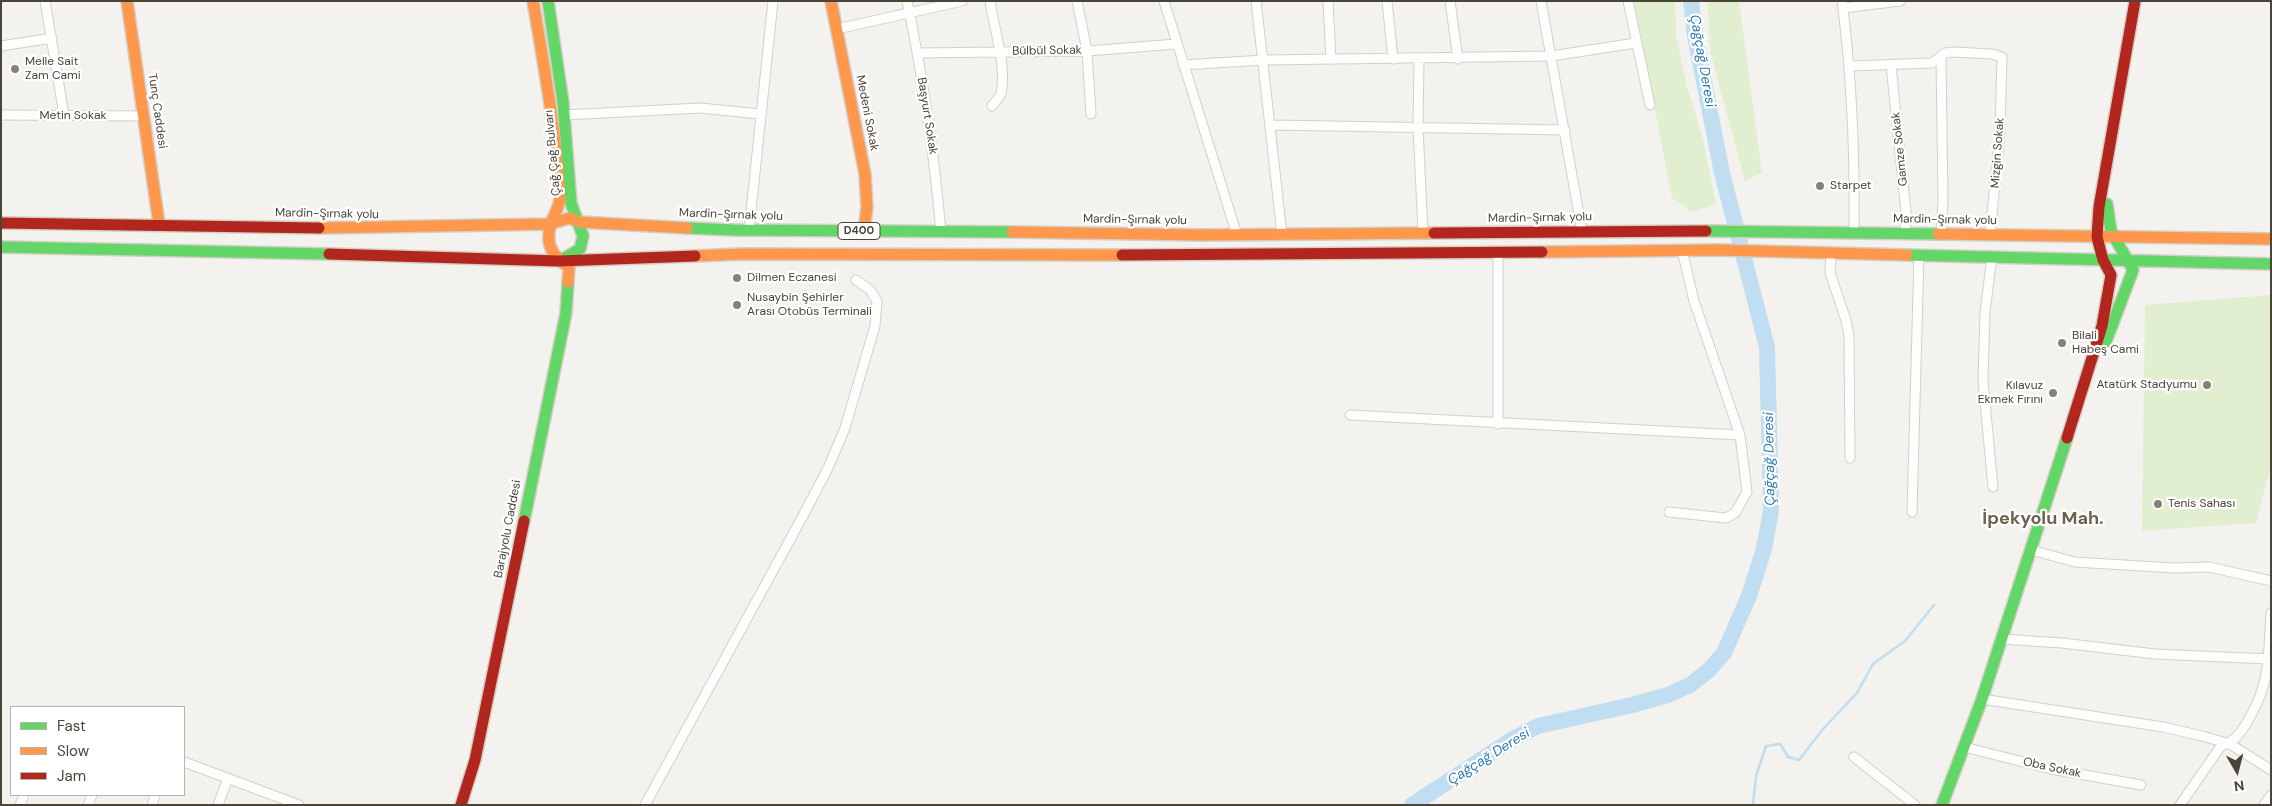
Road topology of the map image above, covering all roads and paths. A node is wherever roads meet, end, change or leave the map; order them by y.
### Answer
1 (45, 1) edge
2 (128, 1) edge
3 (548, 1) edge
4 (773, 1) edge
5 (831, 1) edge
6 (906, 1) edge
7 (962, 1) edge
8 (990, 1) edge
9 (1077, 1) edge
10 (1164, 1) edge
11 (1256, 1) edge
12 (1328, 1) edge
13 (1387, 1) edge
14 (1450, 1) edge
15 (1541, 1) edge
16 (1628, 1) edge
17 (1900, 1) edge
18 (2135, 1) edge
19 (536, 2) edge
20 (1843, 5) edge
21 (909, 12) junction
22 (837, 28) junction
23 (52, 38) junction
24 (1636, 43) junction
25 (1176, 44) junction
26 (1, 46) edge
27 (1087, 51) junction
28 (1000, 52) junction
29 (917, 54) junction
30 (1551, 56) junction
31 (1458, 58) junction
32 (1941, 58) junction
33 (1393, 59) junction
34 (1419, 59) junction
35 (1264, 60) junction
36 (1331, 60) junction
37 (1183, 65) junction
38 (1891, 65) junction
39 (1850, 66) junction
40 (2117, 99) junction
41 (1650, 104) dead end
42 (992, 106) dead end
43 (760, 114) junction
44 (1091, 114) dead end
45 (1, 115) edge
46 (64, 115) junction
47 (564, 115) junction
48 (144, 116) junction
49 (1271, 125) junction
50 (1418, 127) junction
51 (1565, 130) junction
52 (579, 222) junction
53 (1, 223) edge
54 (159, 224) junction
55 (548, 224) junction
56 (749, 230) junction
57 (1582, 230) junction
58 (864, 231) junction
59 (941, 232) junction
60 (1854, 232) junction
61 (1423, 233) junction
62 (1905, 233) junction
63 (1941, 233) junction
64 (1990, 234) junction
65 (1237, 235) junction
66 (1282, 235) junction
67 (2098, 237) junction
68 (2112, 238) junction
69 (2271, 239) edge
70 (1, 247) edge
71 (1682, 250) junction
72 (1498, 253) junction
73 (1831, 254) junction
74 (1919, 256) junction
75 (1992, 256) junction
76 (2103, 260) junction
77 (559, 261) junction
78 (2128, 261) junction
79 (2271, 264) edge
80 (856, 280) dead end
81 (1350, 415) dead end
82 (1498, 424) junction
83 (1740, 435) junction
84 (1850, 458) dead end
85 (1993, 487) dead end
86 (1669, 512) dead end
87 (1912, 512) dead end
88 (2042, 518) junction
89 (2031, 550) junction
90 (2271, 581) edge
91 (2271, 613) edge
92 (2001, 639) junction
93 (2269, 659) junction
94 (1982, 699) junction
95 (2230, 744) junction
96 (1964, 747) junction
97 (1854, 757) dead end
98 (185, 762) edge
99 (2271, 770) edge
100 (228, 778) junction
101 (2141, 786) dead end
102 (2271, 795) edge
103 (288, 803) edge
104 (218, 805) edge
105 (299, 805) edge
106 (461, 805) edge
107 (645, 805) edge
108 (1915, 805) edge
109 (1942, 805) edge
110 (2180, 805) edge
111 (2264, 805) edge

1 - 23 street
2 - 48 main road, Tunç Caddesi
3 - 47 main road, Çağ Çağ Bulvarı
4 - 43 street
5 - 22 main road, Medeni Sokak
6 - 21 street, Başyurt Sokak
7 - 21 street
8 - 28 street
9 - 27 street
10 - 25 street
11 - 35 street
12 - 36 street
13 - 33 street
14 - 31 street
15 - 30 street
16 - 24 street
17 - 20 street
18 - 40 main road
19 - 55 main road, Çağ Çağ Bulvarı
20 - 39 street
21 - 22 street
21 - 29 street, Başyurt Sokak
22 - 58 main road, Medeni Sokak
23 - 26 street
23 - 46 street
24 - 30 street
24 - 41 street
25 - 27 street, Bülbül Sokak
25 - 37 street
27 - 28 street, Bülbül Sokak
27 - 44 street
28 - 29 street, Bülbül Sokak
28 - 42 street
29 - 59 street, Başyurt Sokak
30 - 31 street
30 - 51 street
31 - 34 street
32 - 38 street
32 - 63 street
32 - 64 street, Mizgin Sokak
33 - 34 street
33 - 36 street
34 - 50 street
35 - 36 street
35 - 37 street
35 - 49 street
37 - 65 street
38 - 39 street
38 - 62 street, Gamze Sokak
39 - 60 street
40 - 67 main road
40 - 68 main road
43 - 47 street
43 - 56 street
45 - 46 street, Metin Sokak
46 - 48 street, Metin Sokak
47 - 52 main road, Çağ Çağ Bulvarı
48 - 54 main road, Tunç Caddesi
49 - 50 street
49 - 66 street
50 - 51 street
50 - 61 street
51 - 57 street
52 - 55 main road, Mardin-Şırnak yolu / D400
52 - 56 main road, Mardin-Şırnak yolu / D400
52 - 77 main road, Çağ Çağ Bulvarı
53 - 54 main road, Mardin-Şırnak yolu / D400
54 - 55 main road, Mardin-Şırnak yolu / D400
55 - 77 main road
56 - 58 main road, Mardin-Şırnak yolu / D400
57 - 60 main road, Mardin-Şırnak yolu / D400
57 - 61 main road, Mardin-Şırnak yolu / D400
58 - 59 main road, Mardin-Şırnak yolu / D400
59 - 65 main road, Mardin-Şırnak yolu / D400
60 - 62 main road, Mardin-Şırnak yolu
61 - 66 main road, Mardin-Şırnak yolu / D400
62 - 63 main road, Mardin-Şırnak yolu
63 - 64 main road, Mardin-Şırnak yolu
64 - 67 main road, Mardin-Şırnak yolu
65 - 66 main road, Mardin-Şırnak yolu / D400
67 - 68 main road, Mardin-Şırnak yolu
67 - 76 main road
68 - 69 main road, Mardin-Şırnak yolu
68 - 78 main road
70 - 77 main road
71 - 72 main road
71 - 73 main road
71 - 83 street
72 - 77 main road
72 - 82 street
73 - 74 main road
73 - 84 street
74 - 75 main road
74 - 87 street
75 - 76 main road
75 - 85 street
76 - 78 main road
76 - 88 main road
77 - 106 main road, Barajyolu Caddesi
78 - 79 main road
78 - 88 main road
80 - 107 street
81 - 82 street
82 - 83 street
83 - 86 street
88 - 89 main road
89 - 90 street
89 - 92 main road
91 - 93 street
92 - 93 street
92 - 94 main road
93 - 95 street
94 - 95 street
94 - 96 main road
95 - 99 street
95 - 110 street
96 - 101 street, Oba Sokak
96 - 109 main road
97 - 108 street
98 - 100 street
100 - 103 street
100 - 104 street
102 - 111 street
103 - 105 street

